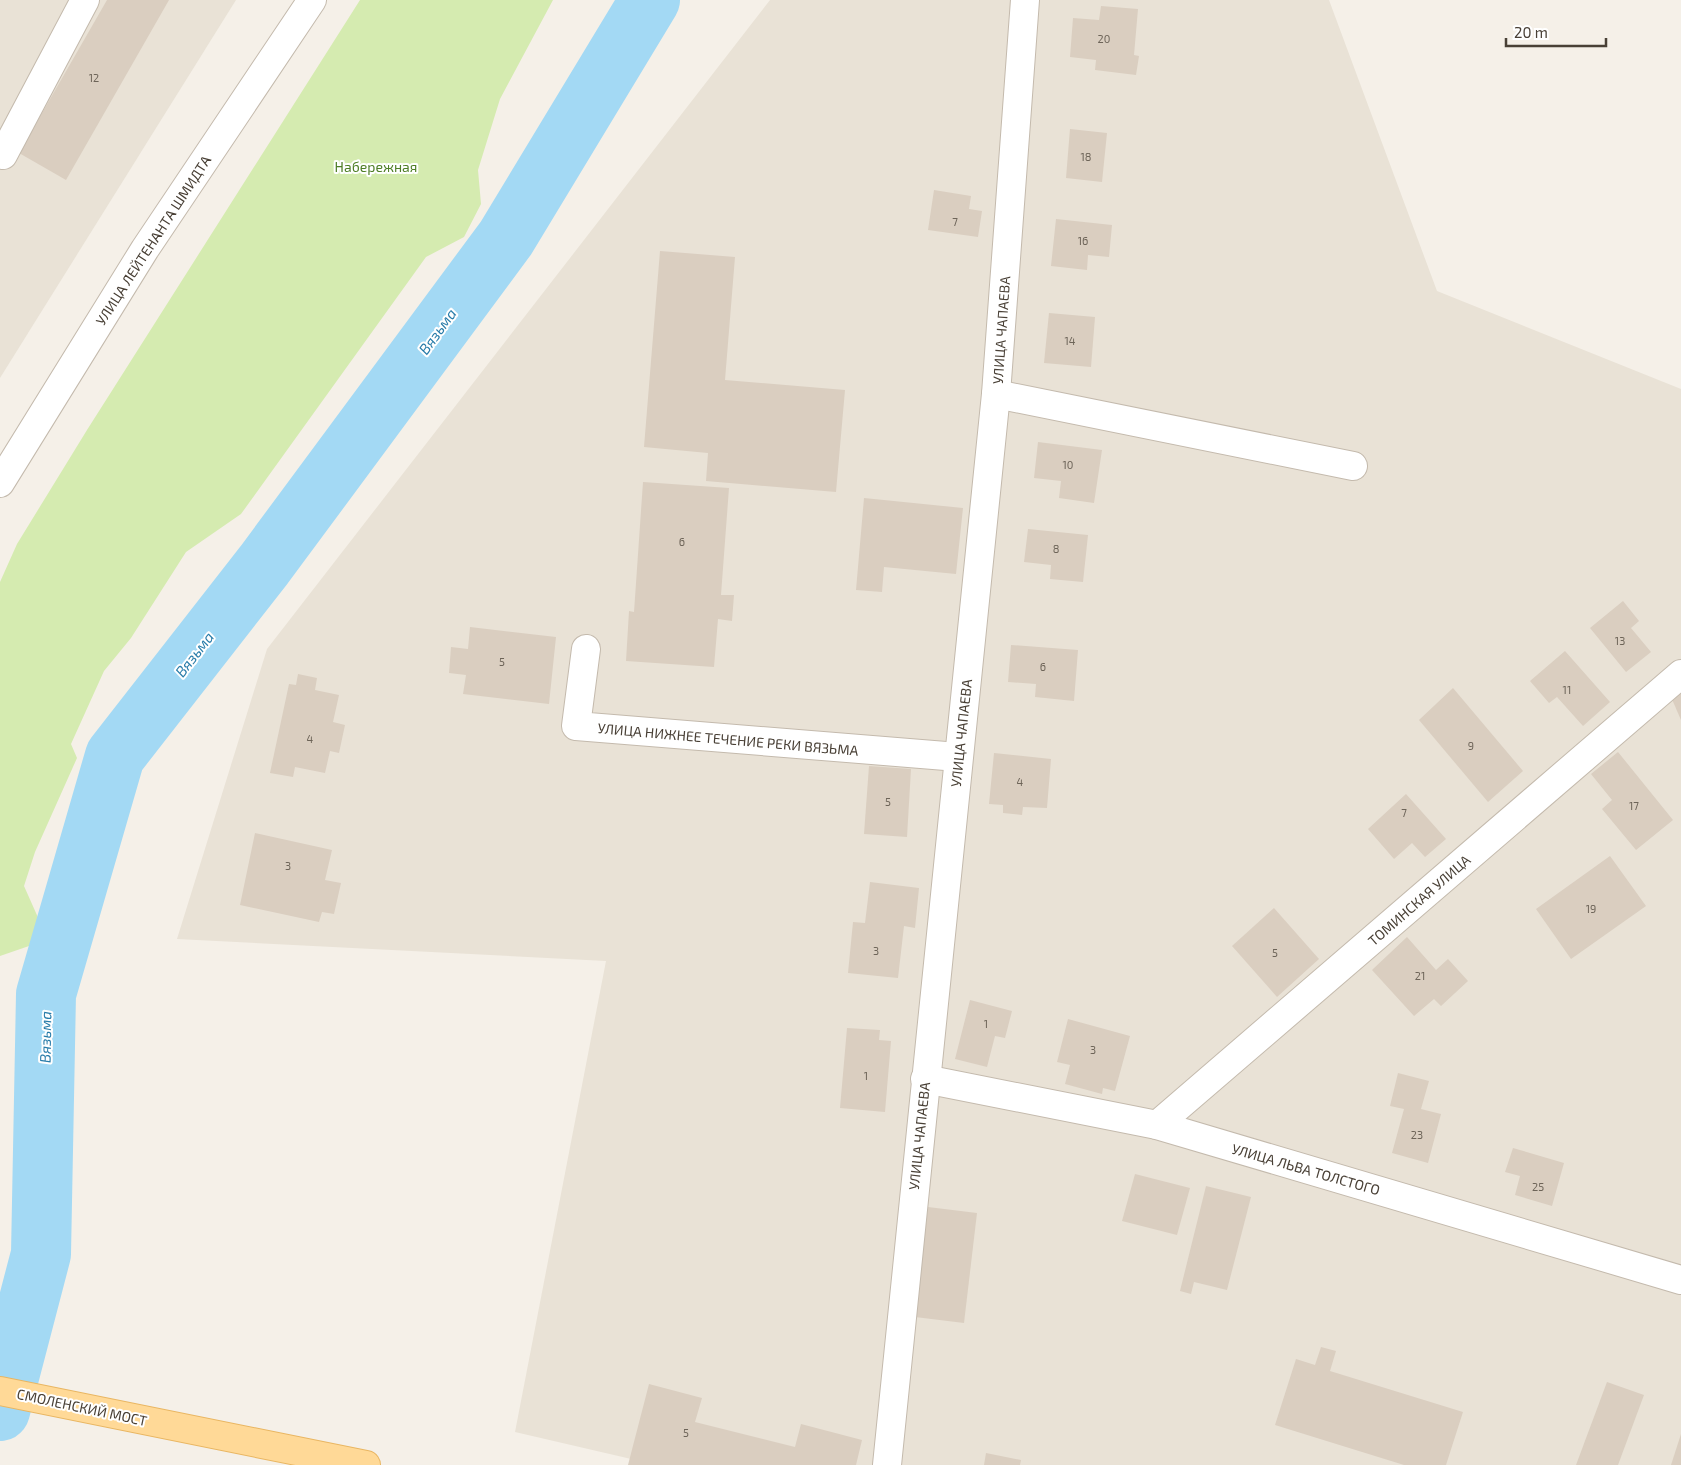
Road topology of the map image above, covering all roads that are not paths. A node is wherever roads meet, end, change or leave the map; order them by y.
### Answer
1 (85, 0) edge
2 (312, 0) edge
3 (1025, 0) edge
4 (3, 154) dead end
5 (996, 394) junction
6 (1353, 466) dead end
7 (0, 483) edge
8 (586, 649) dead end
9 (1681, 674) edge
10 (958, 757) junction
11 (925, 1079) junction
12 (1158, 1125) junction
13 (1681, 1280) edge
14 (0, 1391) edge
15 (366, 1465) edge
16 (886, 1465) edge

1 - 4 street
2 - 7 street, УЛИЦА ЛЕЙТЕНАНТА ШМИДТА
3 - 5 street, УЛИЦА ЧАПАЕВА
5 - 6 street
5 - 10 street, УЛИЦА ЧАПАЕВА
8 - 10 street, УЛИЦА НИЖНЕЕ ТЕЧЕНИЕ РЕКИ ВЯЗЬМА
9 - 12 street, ТОМИНСКАЯ УЛИЦА
10 - 11 street, УЛИЦА ЧАПАЕВА
11 - 12 street, УЛИЦА ЛЬВА ТОЛСТОГО
11 - 16 street, УЛИЦА ЧАПАЕВА
12 - 13 street, УЛИЦА ЛЬВА ТОЛСТОГО
14 - 15 main road, СМОЛЕНСКИЙ МОСТ

